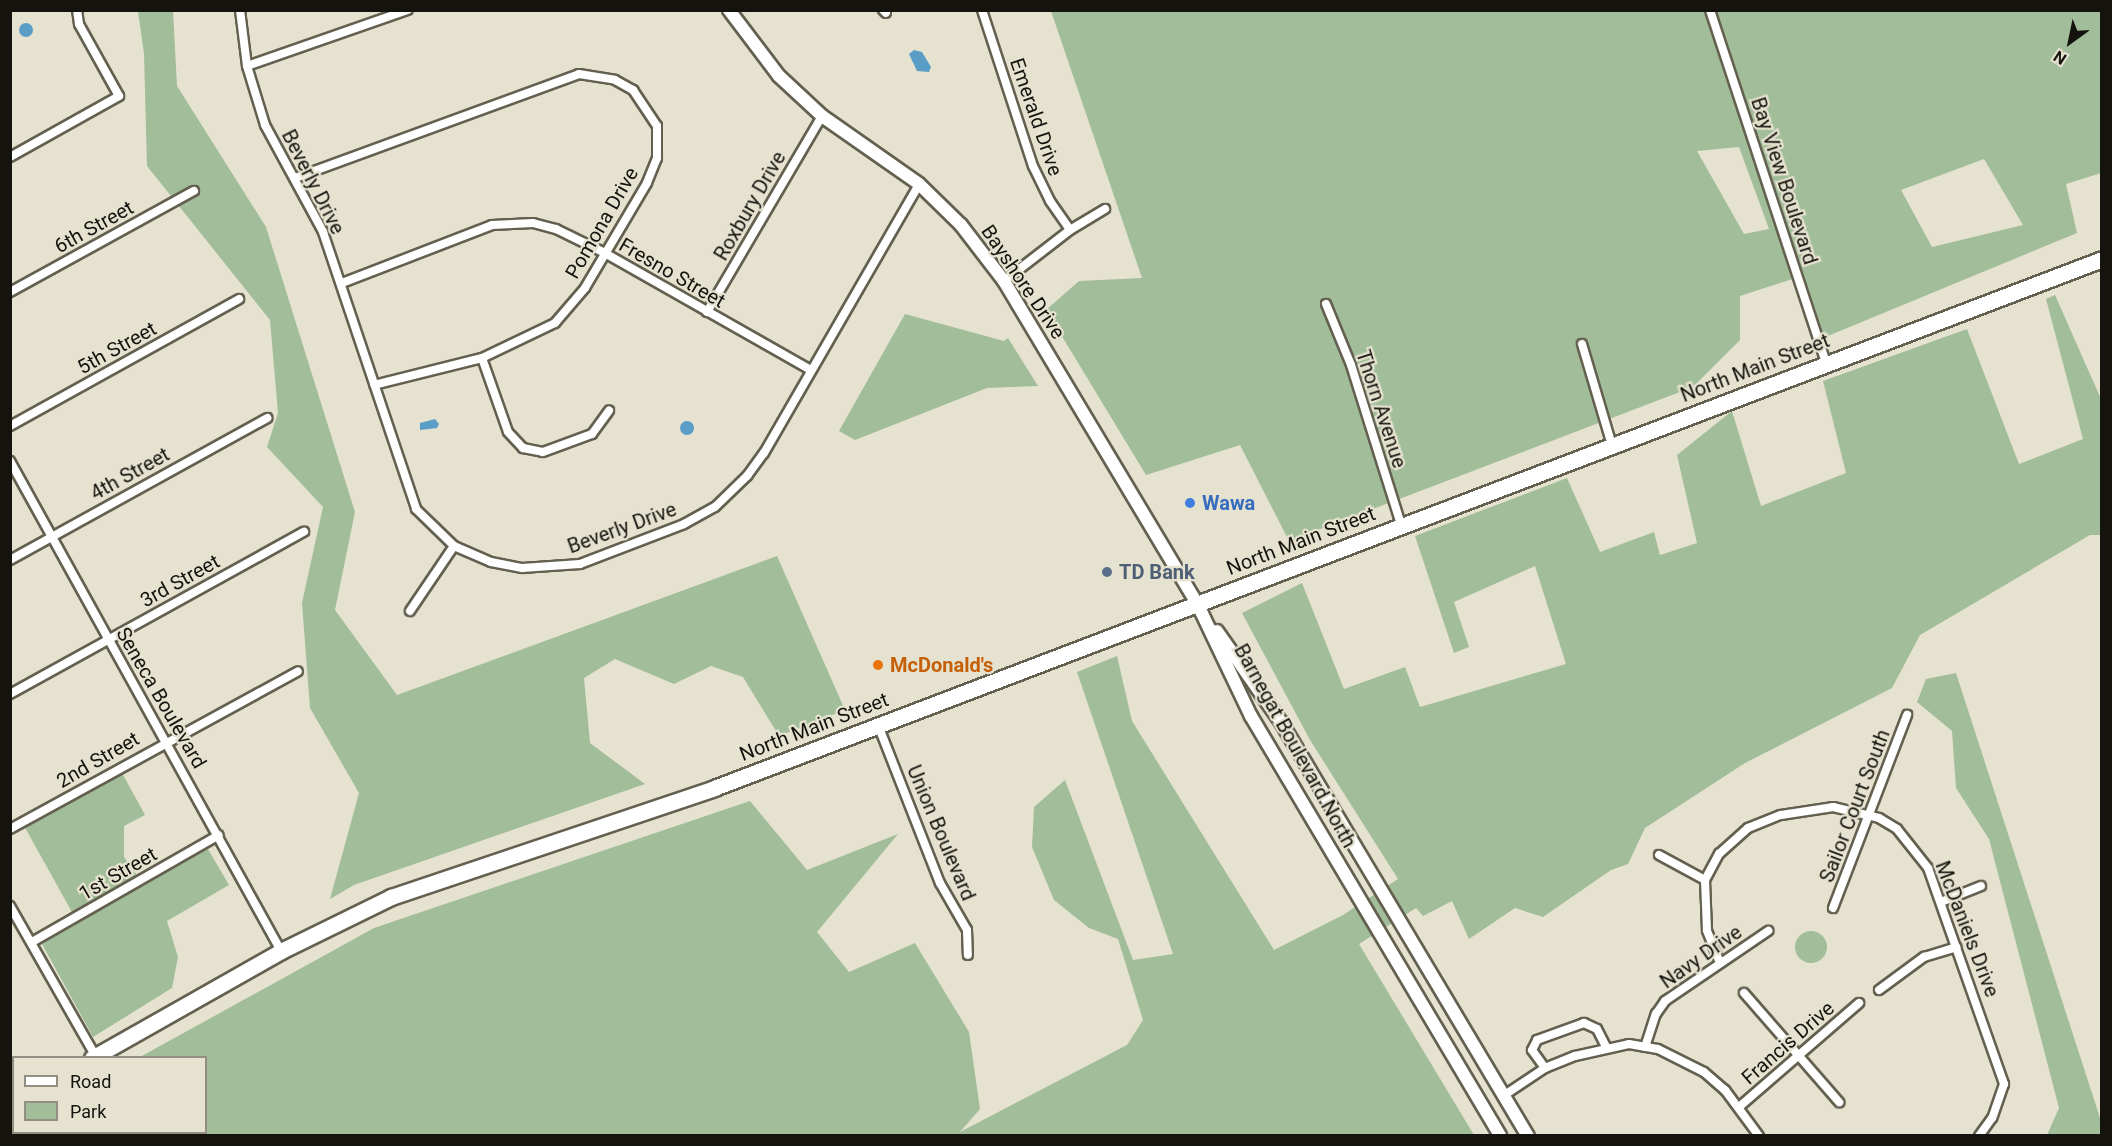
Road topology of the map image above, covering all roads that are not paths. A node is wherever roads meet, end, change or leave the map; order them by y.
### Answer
1 (77, 10) edge
2 (240, 10) edge
3 (408, 10) edge
4 (729, 10) edge
5 (982, 10) edge
6 (1710, 10) edge
7 (247, 66) junction
8 (822, 116) junction
9 (10, 157) edge
10 (295, 178) junction
11 (919, 184) junction
12 (194, 190) dead end
13 (1106, 209) dead end
14 (1070, 230) junction
15 (603, 252) junction
16 (2102, 259) edge
17 (1004, 281) junction
18 (342, 283) junction
19 (10, 291) edge
20 (239, 299) dead end
21 (1326, 304) dead end
22 (707, 312) junction
23 (1582, 344) dead end
24 (482, 358) junction
25 (1826, 363) junction
26 (809, 369) junction
27 (374, 385) junction
28 (609, 411) dead end
29 (267, 418) dead end
30 (10, 426) edge
31 (1612, 445) junction
32 (10, 461) edge
33 (1401, 525) junction
34 (304, 532) dead end
35 (52, 536) junction
36 (454, 546) junction
37 (10, 560) edge
38 (1197, 603) junction
39 (410, 611) dead end
40 (108, 639) junction
41 (298, 671) dead end
42 (10, 694) edge
43 (1907, 716) dead end
44 (878, 725) junction
45 (166, 740) junction
46 (1870, 815) junction
47 (10, 829) edge
48 (219, 835) junction
49 (1659, 855) dead end
50 (1705, 880) junction
51 (1981, 886) dead end
52 (1941, 902) junction
53 (10, 906) edge
54 (1833, 908) dead end
55 (14, 922) edge
56 (1768, 931) dead end
57 (32, 942) junction
58 (1957, 947) junction
59 (281, 951) junction
60 (968, 955) dead end
61 (1720, 963) junction
62 (1879, 990) dead end
63 (1744, 993) dead end
64 (1859, 1004) dead end
65 (1606, 1047) junction
66 (1645, 1047) junction
67 (94, 1056) edge
68 (1798, 1056) junction
69 (1545, 1068) junction
70 (1503, 1096) junction
71 (1839, 1102) dead end
72 (1739, 1107) junction
73 (1500, 1136) edge
74 (1528, 1136) edge
75 (1759, 1136) edge
76 (1979, 1136) edge

1 - 9 street
2 - 7 street, Beverly Drive
3 - 7 street
4 - 8 street, Bayshore Drive
5 - 14 street, Emerald Drive
6 - 25 street, Bay View Boulevard
7 - 10 street, Beverly Drive
8 - 11 street, Bayshore Drive
8 - 22 street, Roxbury Drive
10 - 15 street, Pomona Drive
10 - 18 street, Beverly Drive
11 - 17 street, Bayshore Drive
11 - 26 street, Beverly Drive
12 - 19 street, 6th Street
13 - 14 street
14 - 17 street
15 - 18 street, Fresno Street
15 - 22 street, Fresno Street
15 - 24 street, Pomona Drive
16 - 25 highway, North Main Street
17 - 38 street, Bayshore Drive
18 - 27 street, Beverly Drive
20 - 30 street, 5th Street
21 - 33 street, Thorn Avenue
22 - 26 street, Fresno Street
23 - 31 street
24 - 27 street, Pomona Drive
24 - 28 street
25 - 31 highway, North Main Street
26 - 36 street, Beverly Drive
27 - 36 street, Beverly Drive
29 - 35 street, 4th Street
31 - 33 highway, North Main Street
32 - 35 street, Seneca Boulevard
33 - 38 highway, North Main Street
34 - 40 street, 3rd Street
35 - 37 street, 4th Street
35 - 40 street, Seneca Boulevard
36 - 39 street
38 - 44 highway, North Main Street
38 - 70 street, Barnegat Boulevard North
38 - 73 street, Barnegat Boulevard North
40 - 42 street, 3rd Street
40 - 45 street, Seneca Boulevard
41 - 45 street, 2nd Street
43 - 46 street, Sailor Court South
44 - 59 highway, North Main Street
44 - 60 street, Union Boulevard
45 - 47 street, 2nd Street
45 - 48 street, Seneca Boulevard
46 - 50 street, McDaniels Drive
46 - 52 street, McDaniels Drive
46 - 54 street, Sailor Court South
48 - 57 street, 1st Street
48 - 59 street, Seneca Boulevard
49 - 50 street
50 - 61 street
51 - 52 street
52 - 58 street, McDaniels Drive
53 - 55 street
55 - 57 street
56 - 61 street, Navy Drive
57 - 67 street
58 - 62 street
58 - 76 street, McDaniels Drive
59 - 67 highway, North Main Street
61 - 66 street, Navy Drive
63 - 68 street
64 - 68 street, Francis Drive
65 - 66 street
65 - 69 street
65 - 69 street
66 - 72 street
68 - 71 street
68 - 72 street, Francis Drive
69 - 70 street
70 - 74 street, Barnegat Boulevard North
72 - 75 street

